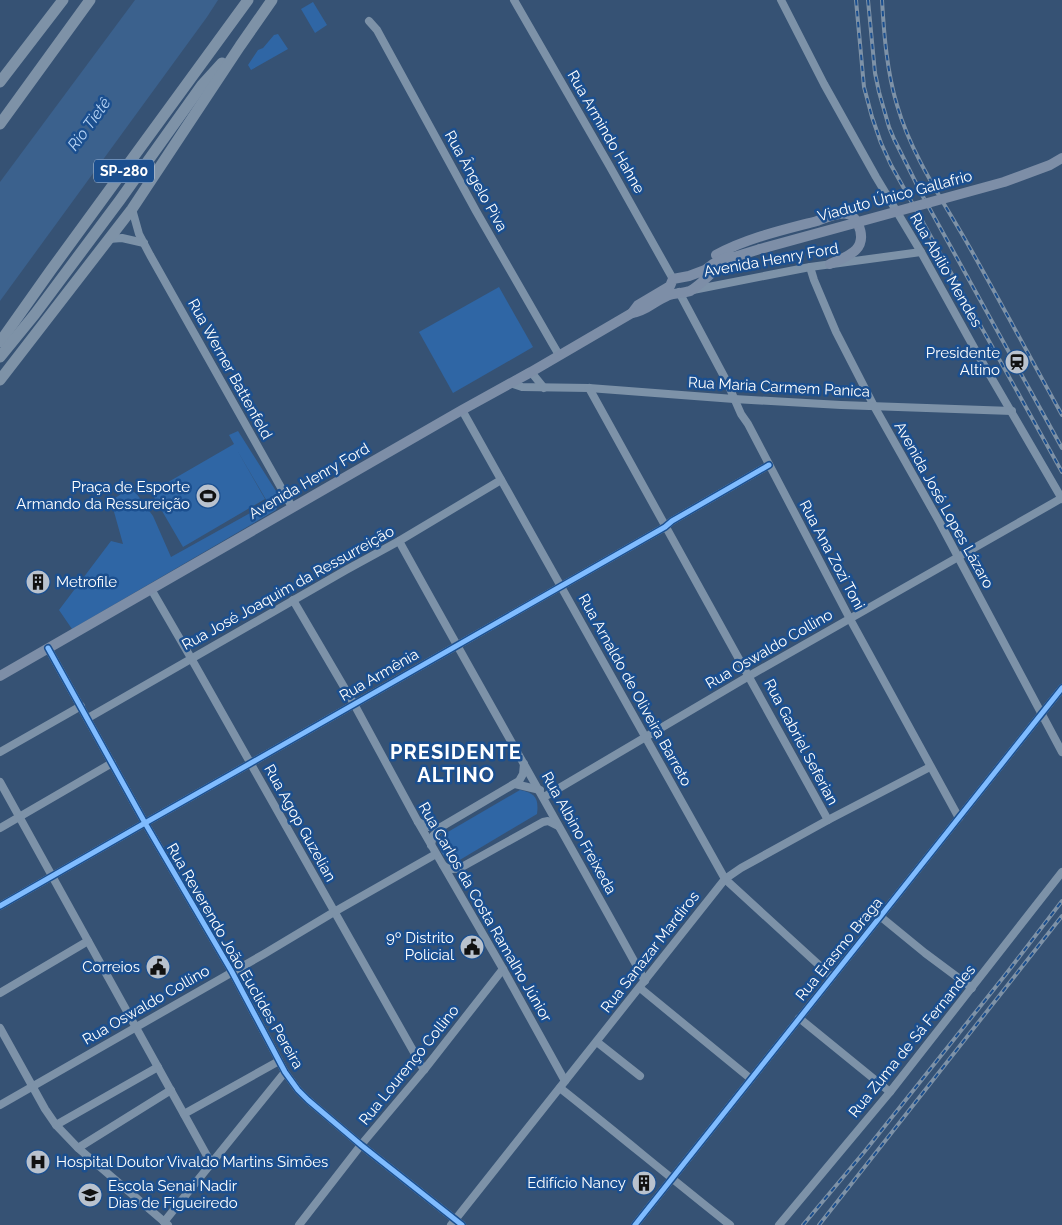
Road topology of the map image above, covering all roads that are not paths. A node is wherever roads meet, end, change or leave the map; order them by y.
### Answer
1 (63, 0) edge
2 (90, 0) edge
3 (248, 0) edge
4 (272, 0) edge
5 (514, 0) edge
6 (781, 0) edge
7 (369, 21) dead end
8 (240, 46) junction
9 (0, 82) edge
10 (0, 124) edge
11 (1062, 158) edge
12 (132, 209) junction
13 (109, 239) junction
14 (144, 243) junction
15 (921, 252) junction
16 (734, 257) junction
17 (830, 264) junction
18 (810, 267) junction
19 (691, 275) junction
20 (673, 279) junction
21 (686, 291) junction
22 (632, 312) junction
23 (0, 342) edge
24 (559, 355) junction
25 (0, 357) edge
26 (531, 372) junction
27 (0, 380) edge
28 (510, 383) junction
29 (544, 388) junction
30 (589, 388) junction
31 (734, 399) junction
32 (874, 406) junction
33 (462, 410) junction
34 (1012, 411) junction
35 (769, 465) junction
36 (500, 480) junction
37 (1062, 499) edge
38 (292, 508) junction
39 (665, 527) junction
40 (399, 541) junction
41 (958, 557) junction
42 (560, 586) junction
43 (151, 589) junction
44 (293, 600) junction
45 (850, 619) junction
46 (457, 645) junction
47 (48, 648) junction
48 (191, 658) junction
49 (0, 676) edge
50 (749, 676) junction
51 (1062, 688) edge
52 (354, 704) junction
53 (81, 706) junction
54 (1042, 714) junction
55 (88, 718) junction
56 (645, 737) junction
57 (0, 752) edge
58 (1062, 752) edge
59 (112, 763) junction
60 (250, 764) junction
61 (524, 764) junction
62 (930, 767) junction
63 (0, 782) edge
64 (515, 784) junction
65 (543, 796) junction
66 (19, 817) junction
67 (959, 818) junction
68 (828, 820) junction
69 (145, 822) junction
70 (418, 822) junction
71 (538, 824) junction
72 (558, 826) junction
73 (441, 827) junction
74 (0, 828) edge
75 (431, 845) junction
76 (436, 854) junction
77 (442, 864) junction
78 (460, 868) junction
79 (1062, 872) edge
80 (52, 877) junction
81 (725, 879) junction
82 (452, 882) junction
83 (0, 906) edge
84 (334, 912) junction
85 (881, 916) junction
86 (88, 942) junction
87 (503, 969) junction
88 (232, 972) junction
89 (832, 977) junction
90 (642, 984) junction
91 (972, 988) junction
92 (0, 993) edge
93 (799, 1018) junction
94 (136, 1027) junction
95 (0, 1028) edge
96 (597, 1042) junction
97 (279, 1061) junction
98 (158, 1067) junction
99 (424, 1070) junction
100 (285, 1072) junction
101 (640, 1076) dead end
102 (750, 1079) junction
103 (565, 1081) junction
104 (34, 1086) junction
105 (560, 1088) junction
106 (171, 1090) junction
107 (890, 1092) junction
108 (0, 1105) edge
109 (184, 1114) junction
110 (56, 1125) junction
111 (361, 1145) junction
112 (78, 1148) junction
113 (212, 1164) junction
114 (672, 1180) junction
115 (453, 1222) edge
116 (166, 1224) edge
117 (299, 1225) edge
118 (462, 1225) edge
119 (635, 1225) edge
120 (730, 1225) edge
121 (780, 1225) edge

1 - 9 highway
2 - 10 highway
3 - 23 highway, SP-280
4 - 8 highway
5 - 20 street, Rua Armindo Hahne
6 - 15 street, Rua Abílio Mendes
7 - 24 street, Rua Ângelo Piva
8 - 12 highway
8 - 25 highway
11 - 16 main road, Viaduto Único Gallafrio, bridge
12 - 13 highway
12 - 14 street, Rua Werner Battenfeld
13 - 14 street
13 - 27 highway
14 - 38 street, Rua Werner Battenfeld
15 - 17 street, Avenida Henry Ford
15 - 34 street, Rua Abílio Mendes
16 - 19 main road, Viaduto Único Gallafrio
16 - 21 main road, Viaduto Único Gallafrio
17 - 18 street, Avenida Henry Ford
17 - 19 main road
18 - 21 street, Avenida Henry Ford
18 - 32 street, Avenida José Lopes Lázaro
19 - 20 main road, Viaduto Único Gallafrio
19 - 21 main road
20 - 22 main road, Avenida Henry Ford
21 - 22 main road, Avenida Henry Ford
21 - 31 street, Rua Ana Zozi Toni
22 - 24 main road, Avenida Henry Ford
24 - 26 main road, Avenida Henry Ford
26 - 28 main road, Avenida Henry Ford
26 - 29 street
28 - 29 street, Rua Maria Carmem Panica
28 - 33 main road, Avenida Henry Ford
29 - 30 street, Rua Maria Carmem Panica
30 - 31 street, Rua Maria Carmem Panica
30 - 39 street, Rua Gabriel Seferian
31 - 32 street, Rua Maria Carmem Panica
31 - 35 street, Rua Ana Zozi Toni
32 - 34 street, Rua Maria Carmem Panica
32 - 41 street, Avenida José Lopes Lázaro
33 - 36 street, Rua Arnaldo de Oliveira Barreto
33 - 38 main road, Avenida Henry Ford
34 - 37 street, Rua Abílio Mendes
35 - 39 street, Rua Armênia
35 - 45 street, Rua Ana Zozi Toni
36 - 40 street, Rua José Joaquim da Ressurreição
36 - 42 street, Rua Arnaldo de Oliveira Barreto
37 - 41 street, Rua Oswaldo Collino
38 - 43 main road, Avenida Henry Ford
39 - 42 street, Rua Armênia
39 - 50 street, Rua Gabriel Seferian
40 - 44 street, Rua José Joaquim da Ressurreição
40 - 46 street, Rua Albino Freixeda
41 - 45 street, Rua Oswaldo Collino
41 - 54 street, Avenida José Lopes Lázaro
42 - 46 street, Rua Armênia
42 - 56 street, Rua Arnaldo de Oliveira Barreto
43 - 47 main road, Avenida Henry Ford
43 - 48 street, Rua Agop Guzelian
44 - 48 street, Rua José Joaquim da Ressurreição
44 - 52 street, Rua Carlos da Costa Ramalho Júnior
45 - 50 street, Rua Oswaldo Collino
45 - 62 street, Rua Ana Zozi Toni
46 - 52 street, Rua Armênia
46 - 61 street, Rua Albino Freixeda
47 - 49 main road, Avenida Henry Ford
47 - 53 street, Rua Reverendo João Euclides Pereira
48 - 55 street, Rua José Joaquim da Ressurreição
48 - 60 street, Rua Agop Guzelian
50 - 56 street, Rua Oswaldo Collino
50 - 68 street, Rua Gabriel Seferian
51 - 54 street, Rua Erasmo Braga
52 - 60 street, Rua Armênia
52 - 70 street, Rua Carlos da Costa Ramalho Júnior
53 - 55 street, Rua Reverendo João Euclides Pereira
53 - 57 street
54 - 58 street, Avenida José Lopes Lázaro
54 - 67 street, Rua Erasmo Braga
55 - 59 street, Rua Reverendo João Euclides Pereira
56 - 65 street, Rua Oswaldo Collino
56 - 81 street, Rua Arnaldo de Oliveira Barreto
59 - 66 street
59 - 69 street, Rua Reverendo João Euclides Pereira
60 - 69 street, Rua Armênia
60 - 84 street, Rua Agop Guzelian
61 - 64 street
61 - 65 street, Rua Albino Freixeda
62 - 67 street, Rua Ana Zozi Toni
62 - 68 street, Rua Sanazar Mardiros
63 - 66 street
64 - 65 street
64 - 73 street
65 - 71 street
65 - 72 street, Rua Albino Freixeda
66 - 74 street
66 - 80 street
67 - 85 street, Rua Erasmo Braga
68 - 81 street, Rua Sanazar Mardiros
69 - 80 street, Rua Armênia
69 - 88 street, Rua Reverendo João Euclides Pereira
70 - 73 street
70 - 75 street, Rua Carlos da Costa Ramalho Júnior
71 - 72 street
71 - 78 street
72 - 90 street, Rua Albino Freixeda
73 - 75 street
75 - 76 street, Rua Carlos da Costa Ramalho Júnior
76 - 77 street, Rua Carlos da Costa Ramalho Júnior
76 - 84 street, Rua Oswaldo Collino
77 - 78 street
77 - 82 street, Rua Carlos da Costa Ramalho Júnior
78 - 82 street
79 - 91 street, Rua Zuma de Sá Fernandes
80 - 83 street, Rua Armênia
80 - 86 street
81 - 89 street, Rua Arnaldo de Oliveira Barreto
81 - 90 street, Rua Sanazar Mardiros
82 - 87 street, Rua Carlos da Costa Ramalho Júnior
84 - 88 street, Rua Oswaldo Collino
84 - 99 street, Rua Agop Guzelian
85 - 89 street, Rua Erasmo Braga
85 - 91 street
86 - 92 street
86 - 94 street
87 - 99 street, Rua Lourenço Collino
87 - 103 street, Rua Carlos da Costa Ramalho Júnior
88 - 94 street, Rua Oswaldo Collino
88 - 97 street, Rua Reverendo João Euclides Pereira
89 - 93 street, Rua Erasmo Braga
90 - 96 street, Rua Sanazar Mardiros
90 - 102 street
91 - 107 street, Rua Zuma de Sá Fernandes
93 - 102 street, Rua Erasmo Braga
93 - 107 street
94 - 98 street
94 - 104 street, Rua Oswaldo Collino
95 - 104 street
96 - 101 street
96 - 103 street, Rua Sanazar Mardiros
97 - 100 street, Rua Reverendo João Euclides Pereira
97 - 109 street
98 - 106 street
98 - 110 street
99 - 111 street, Rua Lourenço Collino
100 - 111 street, Rua Reverendo João Euclides Pereira
100 - 113 street
102 - 114 street, Rua Erasmo Braga
103 - 105 street, Rua Sanazar Mardiros
104 - 108 street, Rua Oswaldo Collino
104 - 110 street
105 - 114 street
105 - 115 street, Rua Sanazar Mardiros
106 - 109 street
106 - 112 street
107 - 121 street, Rua Zuma de Sá Fernandes
109 - 113 street
110 - 112 street
111 - 115 street, Rua Reverendo João Euclides Pereira
111 - 117 street, Rua Lourenço Collino
112 - 116 street
113 - 116 street
114 - 119 street, Rua Erasmo Braga
114 - 120 street
115 - 118 street, Rua Reverendo João Euclides Pereira

